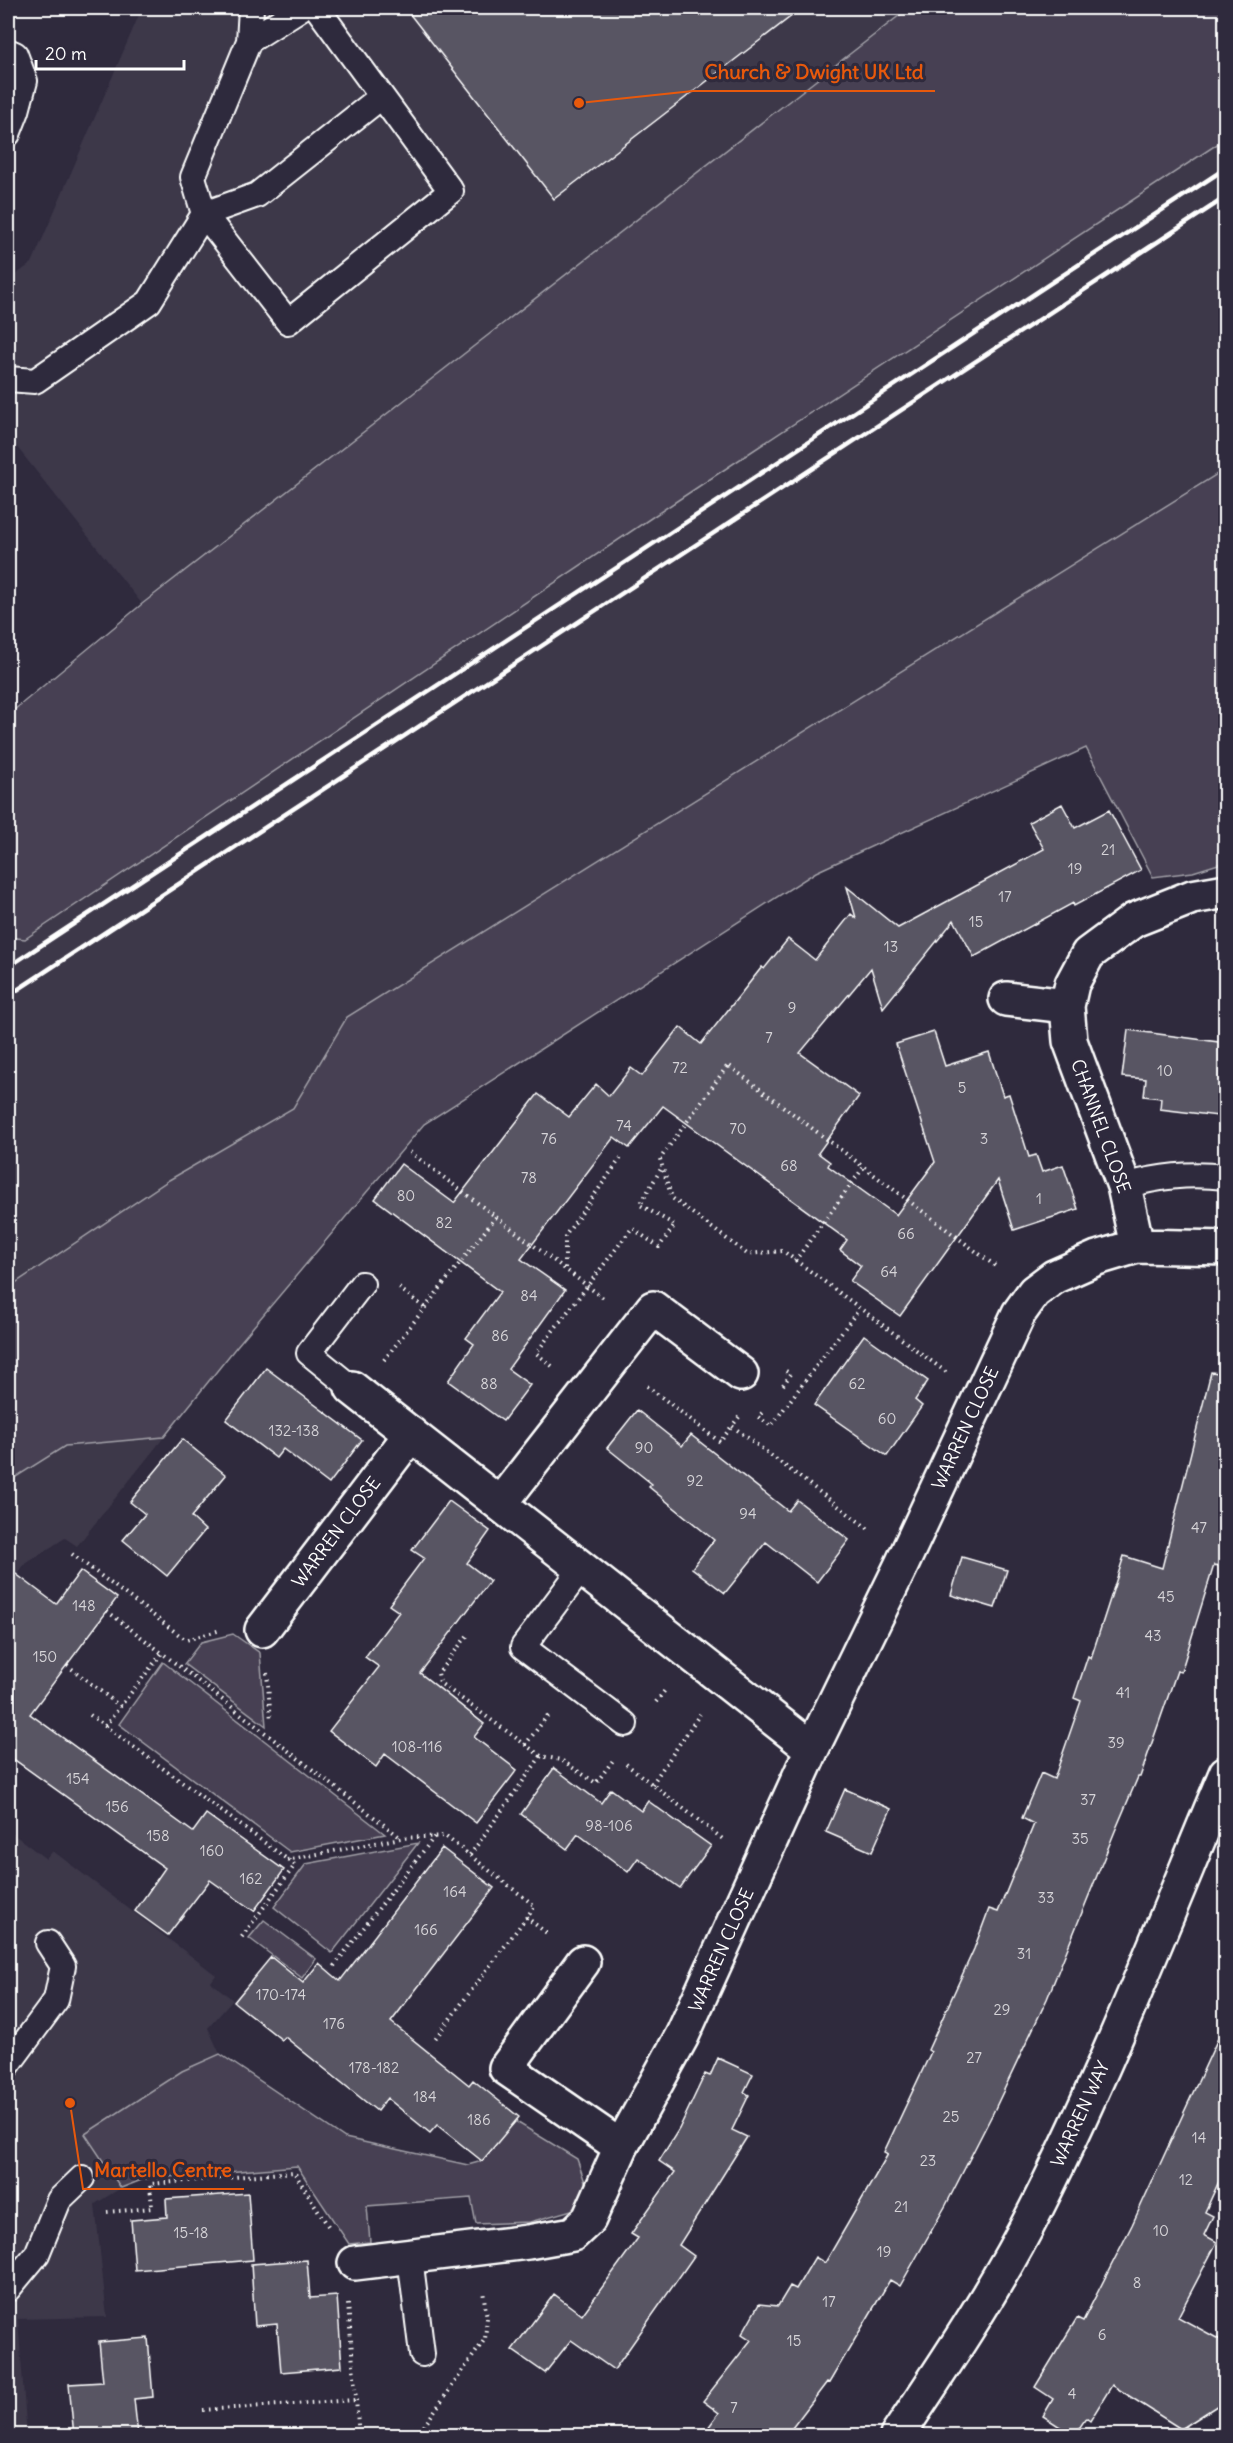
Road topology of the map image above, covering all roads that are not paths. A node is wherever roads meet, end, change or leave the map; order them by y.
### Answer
1 (250, 8) edge
2 (301, 8) edge
3 (317, 8) edge
4 (249, 41) junction
5 (8, 51) edge
6 (381, 97) junction
7 (8, 134) edge
8 (204, 214) junction
9 (8, 379) edge
10 (1226, 891) edge
11 (1006, 999) dead end
12 (1067, 1006) junction
13 (1226, 1177) edge
14 (1124, 1186) junction
15 (1137, 1246) junction
16 (1226, 1248) edge
17 (362, 1284) dead end
18 (741, 1374) dead end
19 (352, 1388) joint
20 (411, 1434) junction
21 (500, 1503) junction
22 (582, 1568) junction
23 (258, 1636) road end
24 (625, 1724) dead end
25 (812, 1749) junction
26 (1226, 1773) edge
27 (48, 1943) dead end
28 (583, 1962) dead end
29 (8, 2065) edge
30 (621, 2146) junction
31 (82, 2178) dead end
32 (410, 2257) junction
33 (355, 2263) dead end
34 (8, 2289) edge
35 (422, 2354) dead end
36 (897, 2436) edge

1 - 4 lane
2 - 4 lane
3 - 6 lane
4 - 8 lane
5 - 7 lane
6 - 8 lane
6 - 8 lane
8 - 9 lane
10 - 12 street, CHANNEL CLOSE
11 - 12 street
12 - 14 street, CHANNEL CLOSE
13 - 14 lane
14 - 15 street, CHANNEL CLOSE
15 - 16 street, WARREN CLOSE
15 - 25 street, WARREN CLOSE
17 - 19 lane
18 - 21 street
19 - 20 street
20 - 21 street
20 - 23 street, WARREN CLOSE
21 - 22 street
22 - 24 lane
22 - 25 street
25 - 30 street, WARREN CLOSE
26 - 36 street, WARREN WAY
27 - 29 lane
28 - 30 street
30 - 32 street, WARREN CLOSE
31 - 34 lane
32 - 33 street, WARREN CLOSE
32 - 35 lane

